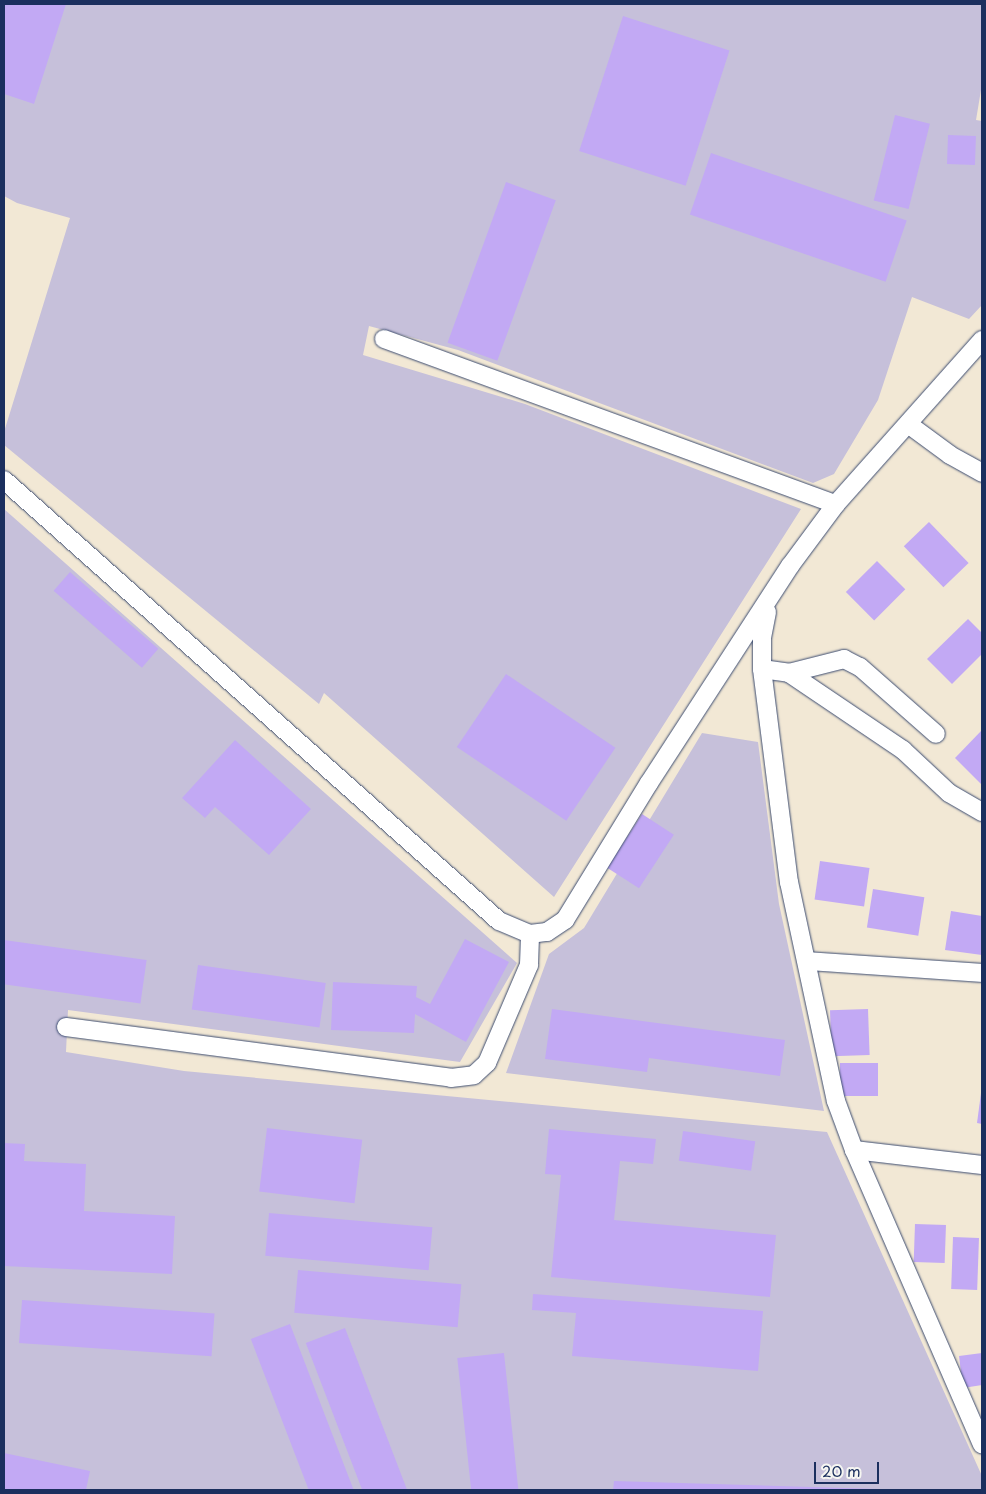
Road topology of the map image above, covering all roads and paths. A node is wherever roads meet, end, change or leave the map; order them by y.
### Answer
1 (384, 339) dead end
2 (982, 340) edge
3 (908, 424) junction
4 (982, 472) edge
5 (4, 480) edge
6 (836, 504) junction
7 (769, 601) junction
8 (762, 669) junction
9 (789, 673) junction
10 (936, 734) dead end
11 (982, 812) edge
12 (530, 934) junction
13 (806, 961) junction
14 (982, 973) edge
15 (66, 1027) dead end
16 (854, 1150) junction
17 (982, 1166) edge
18 (982, 1444) edge

1 - 6 street
2 - 3 street
3 - 4 street
3 - 6 street
5 - 12 street
6 - 7 street
7 - 8 street
7 - 12 street
8 - 9 street
8 - 13 street
9 - 10 street
9 - 11 street
12 - 15 street
13 - 14 street
13 - 16 street
16 - 17 street
16 - 18 street

